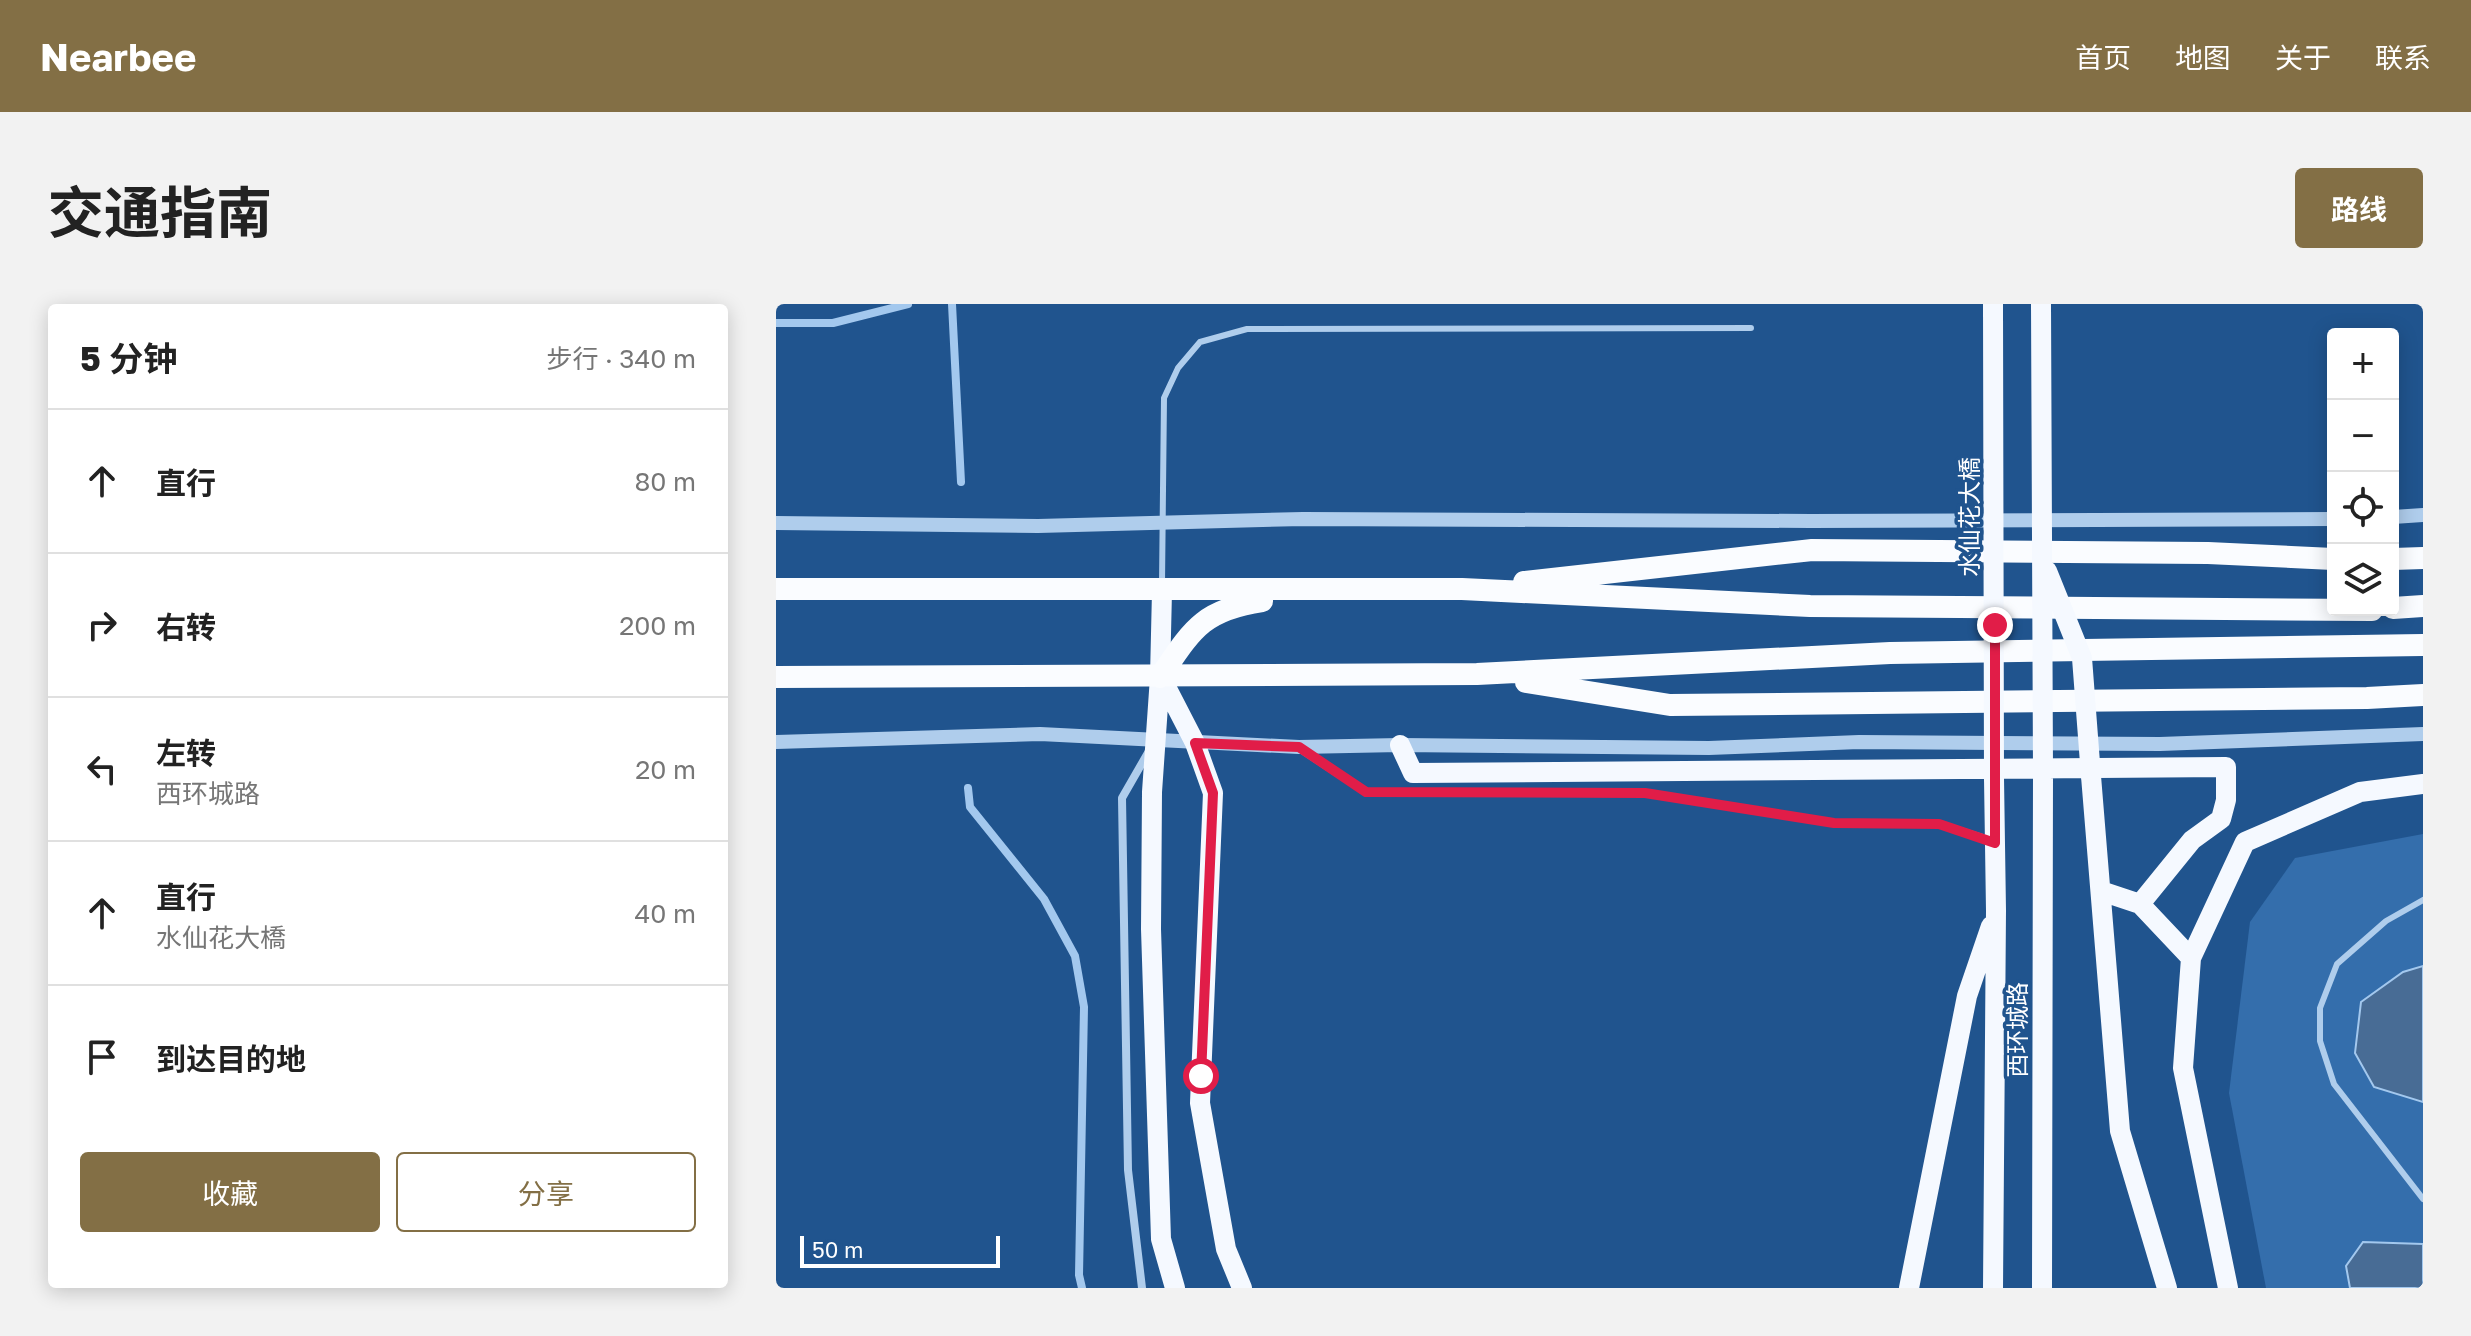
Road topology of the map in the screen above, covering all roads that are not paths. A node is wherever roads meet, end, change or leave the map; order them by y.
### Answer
1 (1993, 304) edge
2 (2041, 304) edge
3 (1751, 328) dead end
4 (2423, 515) edge
5 (2399, 517) edge
6 (2327, 519) edge
7 (776, 523) edge
8 (1164, 523) junction
9 (2042, 558) junction
10 (2423, 558) edge
11 (2327, 559) edge
12 (2399, 559) edge
13 (776, 589) edge
14 (1462, 589) junction
15 (1334, 590) junction
16 (1162, 591) junction
17 (2423, 606) edge
18 (2399, 608) edge
19 (2327, 610) edge
20 (2423, 645) edge
21 (1477, 674) junction
22 (776, 677) edge
23 (1160, 677) junction
24 (2423, 695) edge
25 (2423, 734) edge
26 (1156, 740) junction
27 (776, 742) edge
28 (1195, 743) junction
29 (1400, 745) junction
30 (1299, 747) junction
31 (1994, 778) joint
32 (2423, 784) edge
33 (1995, 843) junction
34 (2101, 891) junction
35 (2423, 900) edge
36 (2140, 904) junction
37 (1996, 911) junction
38 (2191, 958) junction
39 (2423, 1199) edge
40 (1161, 1239) junction
41 (1142, 1288) edge
42 (1175, 1288) edge
43 (1187, 1288) edge
44 (1242, 1288) edge
45 (1909, 1288) edge
46 (1993, 1288) edge
47 (2042, 1288) edge
48 (2167, 1288) edge
49 (2228, 1288) edge

1 - 31 main road, 水仙花大橋, bridge
2 - 9 main road, 西环城路, bridge
3 - 8 lane
4 - 5 street
6 - 8 street
7 - 8 street
8 - 16 lane
9 - 34 main road, bridge
9 - 47 main road, 西环城路, bridge
10 - 12 highway
11 - 14 highway
13 - 16 highway
14 - 15 highway
14 - 19 highway
15 - 16 highway
15 - 23 highway
16 - 23 main road
17 - 18 highway
20 - 21 highway
21 - 23 highway
21 - 24 highway
22 - 23 highway
23 - 26 main road
23 - 28 main road
25 - 29 street
26 - 27 street
26 - 28 street
26 - 40 main road
26 - 41 street
28 - 30 street
28 - 44 main road
29 - 30 street
29 - 36 main road
30 - 33 street
31 - 33 main road, 西环城路
32 - 38 main road
33 - 37 main road, 西环城路
34 - 36 main road
34 - 48 main road
35 - 39 lane
36 - 38 main road
37 - 45 main road
37 - 46 main road, 西环城路
38 - 49 main road
40 - 42 main road
40 - 43 main road

